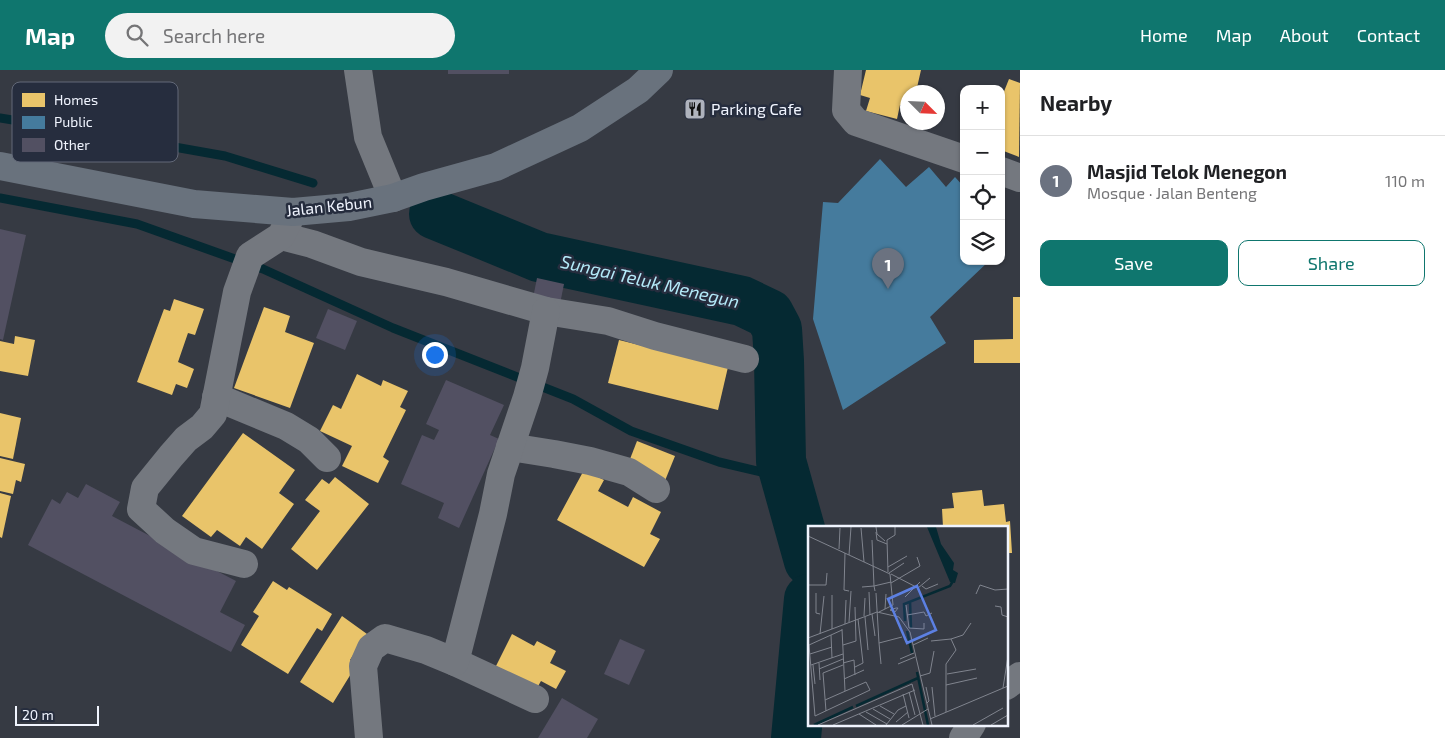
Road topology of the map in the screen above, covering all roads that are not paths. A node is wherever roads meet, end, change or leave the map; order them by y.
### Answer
1 (358, 70) edge
2 (658, 70) edge
3 (848, 70) edge
4 (960, 158) edge
5 (0, 166) edge
6 (1005, 172) edge
7 (1020, 178) edge
8 (393, 198) junction
9 (287, 224) junction
10 (546, 311) junction
11 (745, 359) dead end
12 (216, 397) junction
13 (510, 448) junction
14 (327, 458) dead end
15 (656, 489) dead end
16 (244, 564) dead end
17 (455, 662) junction
18 (1020, 676) edge
19 (1008, 685) edge
20 (535, 699) dead end
21 (971, 726) edge
22 (369, 738) edge
23 (963, 738) edge

1 - 8 street
2 - 8 main road, Jalan Kebun
3 - 4 street
5 - 9 main road, Jalan Kebun
6 - 7 street
8 - 9 main road, Jalan Kebun
9 - 10 street
9 - 12 street
10 - 11 street
10 - 13 street
12 - 14 street
12 - 16 street
13 - 15 street
13 - 17 street
17 - 20 street
17 - 22 street
18 - 19 street
21 - 23 street

